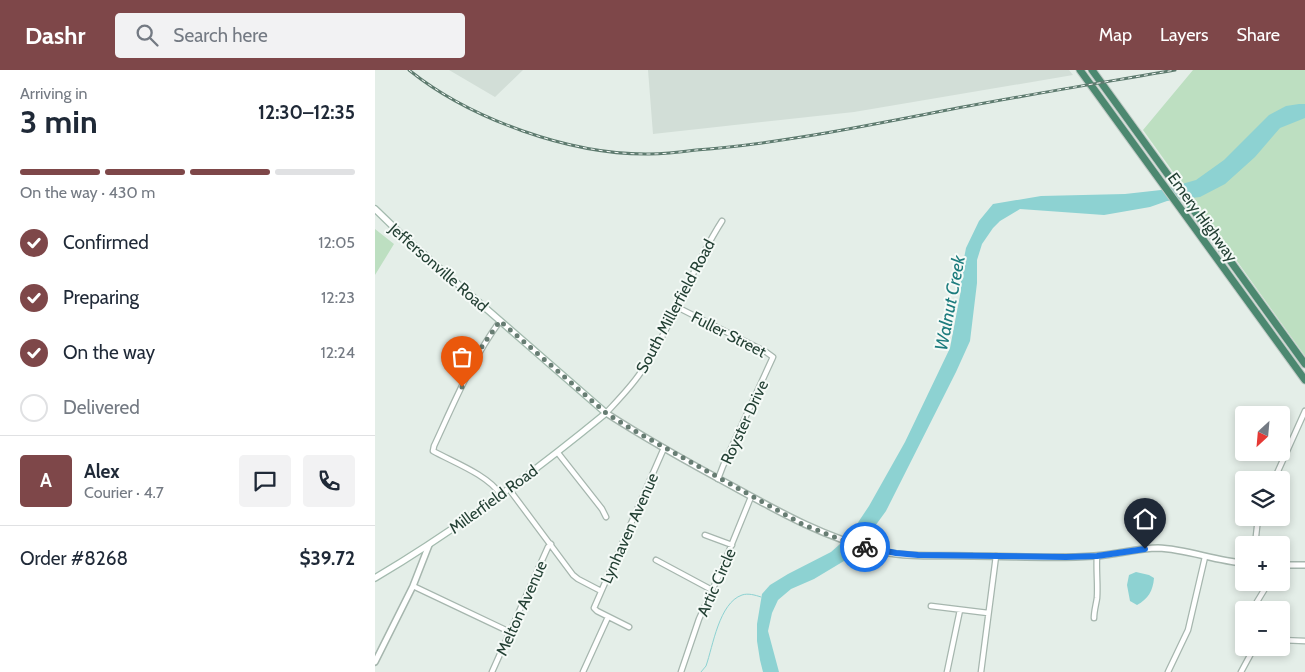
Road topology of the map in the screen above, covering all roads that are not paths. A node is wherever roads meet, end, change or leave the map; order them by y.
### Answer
1 (1080, 70) edge
2 (1092, 70) edge
3 (1134, 130) junction
4 (1127, 134) junction
5 (375, 209) edge
6 (722, 221) dead end
7 (677, 308) junction
8 (500, 321) junction
9 (1305, 364) edge
10 (770, 366) joint
11 (1305, 380) edge
12 (1305, 411) edge
13 (606, 413) junction
14 (663, 448) junction
15 (557, 453) junction
16 (1277, 471) edge
17 (718, 479) junction
18 (509, 489) junction
19 (500, 494) junction
20 (751, 497) junction
21 (607, 517) dead end
22 (705, 535) dead end
23 (551, 544) junction
24 (429, 545) junction
25 (732, 545) junction
26 (996, 556) junction
27 (1097, 556) junction
28 (1205, 557) junction
29 (656, 560) dead end
30 (1235, 562) edge
31 (1290, 565) edge
32 (1305, 565) edge
33 (375, 578) edge
34 (413, 586) junction
35 (713, 590) junction
36 (601, 591) junction
37 (931, 606) dead end
38 (960, 610) junction
39 (988, 613) junction
40 (608, 617) junction
41 (1094, 618) dead end
42 (629, 627) dead end
43 (510, 632) junction
44 (1290, 640) edge
45 (1305, 641) edge
46 (1250, 656) edge
47 (375, 662) edge
48 (681, 670) edge
49 (492, 672) edge
50 (583, 672) edge
51 (947, 672) edge
52 (981, 672) edge
53 (1167, 672) edge
54 (1241, 672) edge

1 - 4 highway, Emery Highway
2 - 3 highway, Emery Highway
3 - 4 highway
3 - 9 highway, Emery Highway
4 - 11 highway, Emery Highway
5 - 8 main road, Jeffersonville Road
6 - 7 street, South Millerfield Road
7 - 10 street, Fuller Street
7 - 13 street, South Millerfield Road
8 - 13 main road, Jeffersonville Road
8 - 19 street
10 - 17 street, Royster Drive
12 - 16 street
13 - 14 street, Jeffersonville Road
13 - 15 main road, Millerfield Road
14 - 17 street, Jeffersonville Road
14 - 36 street, Lynhaven Avenue
15 - 18 main road, Millerfield Road
15 - 21 street
17 - 20 street, Jeffersonville Road
18 - 19 main road, Millerfield Road
18 - 23 street
19 - 24 main road, Millerfield Road
20 - 25 street, Artic Circle
20 - 26 street, Jeffersonville Road
22 - 25 street
23 - 36 street
23 - 43 street, Melton Avenue
24 - 33 main road, Millerfield Road
24 - 34 street
25 - 35 street, Artic Circle
26 - 27 street, Jeffersonville Road
26 - 39 street
27 - 28 street, Jeffersonville Road
27 - 41 street
28 - 30 street, Jeffersonville Road
28 - 53 street
29 - 35 street
31 - 32 street
34 - 43 street
34 - 47 street
35 - 48 street, Artic Circle
36 - 40 street, Lynhaven Avenue
37 - 38 street
38 - 39 street
38 - 51 street
39 - 52 street
40 - 42 street
40 - 50 street
43 - 49 street, Melton Avenue
44 - 45 street
46 - 54 street

